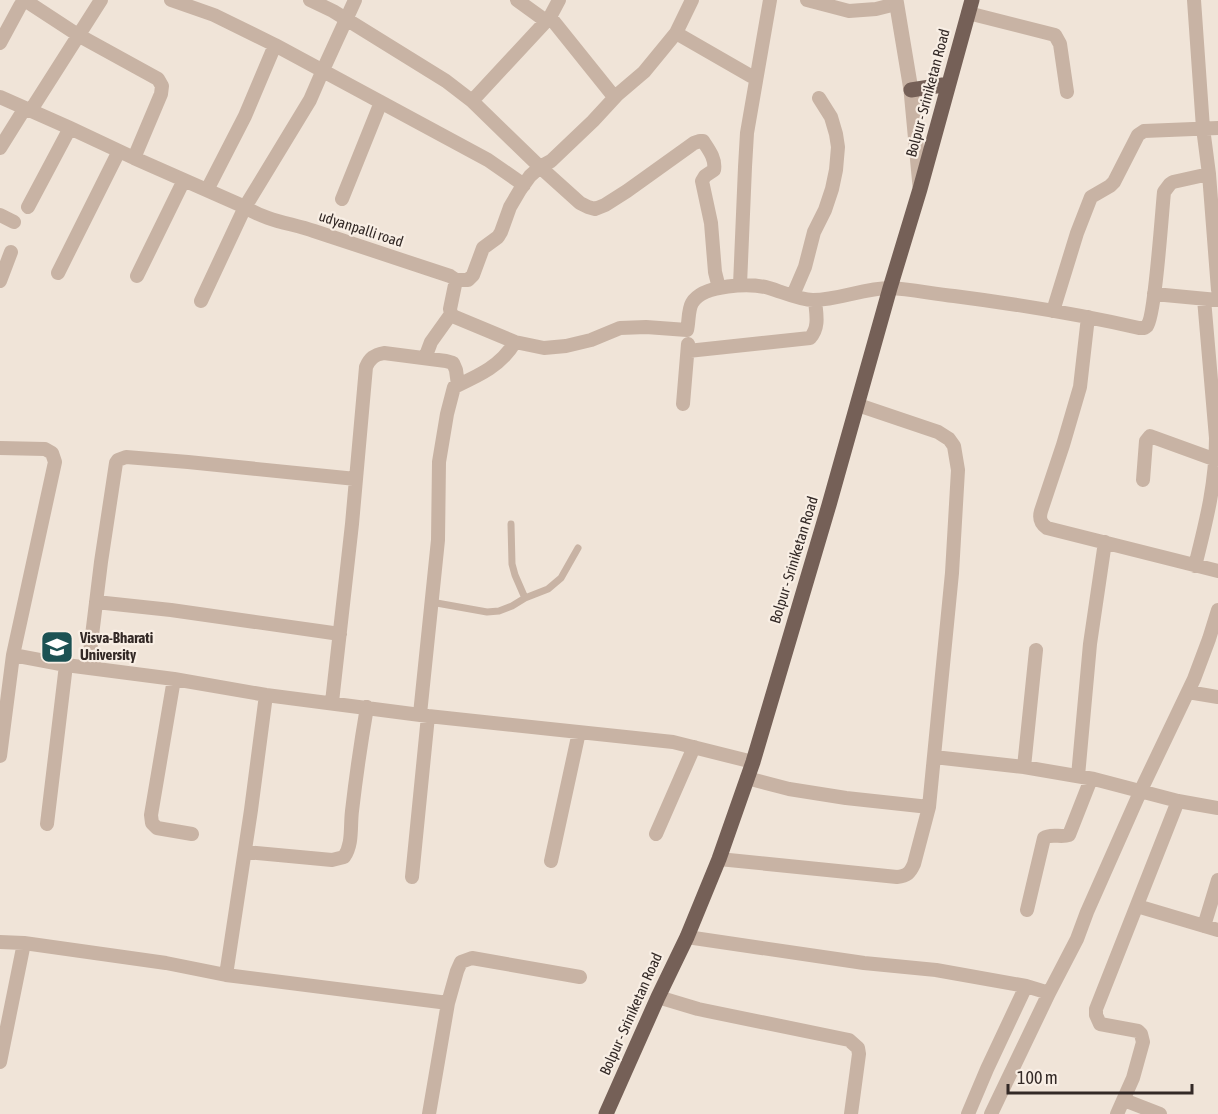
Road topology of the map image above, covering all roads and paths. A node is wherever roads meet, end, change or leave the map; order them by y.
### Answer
1 (101, 0) edge
2 (171, 0) edge
3 (310, 0) edge
4 (356, 0) edge
5 (517, 0) edge
6 (559, 0) edge
7 (692, 0) edge
8 (770, 0) edge
9 (807, 0) edge
10 (1194, 0) edge
11 (25, 1) edge
12 (896, 2) edge
13 (970, 6) edge
14 (548, 19) junction
15 (347, 20) junction
16 (676, 33) junction
17 (78, 35) junction
18 (0, 43) edge
19 (275, 45) junction
20 (323, 70) junction
21 (756, 79) junction
22 (949, 84) junction
23 (911, 90) junction
24 (1067, 92) dead end
25 (617, 95) junction
26 (0, 97) edge
27 (819, 98) dead end
28 (472, 101) junction
29 (381, 102) junction
30 (28, 109) junction
31 (70, 128) junction
32 (1203, 128) junction
33 (1218, 128) edge
34 (0, 148) edge
35 (119, 151) junction
36 (1212, 155) edge
37 (134, 158) junction
38 (540, 167) junction
39 (1209, 174) junction
40 (184, 180) junction
41 (524, 185) junction
42 (920, 189) junction
43 (207, 190) junction
44 (342, 199) dead end
45 (27, 207) dead end
46 (245, 207) junction
47 (0, 214) edge
48 (14, 222) dead end
49 (1215, 224) edge
50 (11, 252) dead end
51 (58, 273) dead end
52 (137, 276) dead end
53 (456, 280) junction
54 (0, 281) edge
55 (740, 285) junction
56 (718, 288) junction
57 (890, 288) junction
58 (1154, 294) junction
59 (793, 295) junction
60 (1213, 298) edge
61 (815, 300) junction
62 (201, 301) dead end
63 (1053, 311) junction
64 (451, 314) junction
65 (1088, 316) junction
66 (687, 330) junction
67 (515, 342) junction
68 (688, 351) junction
69 (425, 358) junction
70 (458, 385) junction
71 (683, 405) dead end
72 (858, 405) junction
73 (0, 448) edge
74 (1216, 460) junction
75 (356, 479) junction
76 (1143, 480) dead end
77 (1213, 512) edge
78 (511, 524) dead end
79 (1105, 542) junction
80 (578, 548) dead end
81 (1195, 566) junction
82 (1218, 571) edge
83 (525, 598) junction
84 (96, 602) junction
85 (431, 602) junction
86 (1218, 610) edge
87 (1215, 631) edge
88 (340, 634) junction
89 (1036, 650) dead end
90 (13, 656) junction
91 (66, 665) junction
92 (88, 668) junction
93 (174, 679) junction
94 (1188, 692) junction
95 (266, 695) junction
96 (1218, 697) edge
97 (332, 702) junction
98 (367, 707) junction
99 (424, 715) junction
100 (579, 732) junction
101 (694, 747) junction
102 (0, 756) edge
103 (934, 757) junction
104 (753, 762) junction
105 (1024, 766) junction
106 (747, 778) junction
107 (1084, 778) junction
108 (1141, 790) junction
109 (1178, 801) junction
110 (929, 807) junction
111 (1218, 808) edge
112 (47, 824) dead end
113 (192, 834) dead end
114 (656, 834) dead end
115 (245, 852) junction
116 (719, 858) junction
117 (551, 861) dead end
118 (412, 877) dead end
119 (1218, 880) edge
120 (1137, 906) junction
121 (1027, 910) dead end
122 (1204, 926) junction
123 (1218, 930) edge
124 (687, 937) junction
125 (0, 942) edge
126 (24, 943) junction
127 (226, 975) junction
128 (580, 977) dead end
129 (1038, 989) junction
130 (658, 997) junction
131 (448, 1003) junction
132 (0, 1062) edge
133 (1124, 1100) junction
134 (429, 1114) edge
135 (606, 1114) edge
136 (851, 1114) edge
137 (968, 1114) edge
138 (991, 1114) edge
139 (1117, 1114) edge
140 (1160, 1114) edge

1 - 17 street
2 - 19 street
3 - 15 street
4 - 15 street
5 - 14 street
6 - 14 street
7 - 16 street
8 - 21 street
9 - 12 street
10 - 32 street
11 - 17 street
11 - 18 street
12 - 23 street
13 - 22 main road, Bolpur - Sriniketan Road
13 - 24 street
14 - 25 street
14 - 28 street
15 - 20 street
15 - 28 street
16 - 21 street
16 - 25 street
17 - 30 street
17 - 37 street
19 - 20 street
19 - 43 street
20 - 29 street
20 - 46 street
21 - 55 street
22 - 23 main road
22 - 42 main road, Bolpur - Sriniketan Road
23 - 42 street
25 - 38 street
26 - 30 street, udyanpalli road
27 - 59 street
28 - 38 street
29 - 41 street
29 - 44 street
30 - 31 street, udyanpalli road
30 - 34 street
31 - 35 street, udyanpalli road
31 - 45 street
32 - 33 street
32 - 36 street
32 - 63 street
35 - 37 street, udyanpalli road
35 - 51 street
36 - 39 street
37 - 40 street, udyanpalli road
38 - 41 street
38 - 56 street
39 - 49 street
39 - 58 street
40 - 43 street, udyanpalli road
40 - 52 street
41 - 53 street
42 - 57 main road, Bolpur - Sriniketan Road
43 - 46 street, udyanpalli road
46 - 53 street, udyanpalli road
46 - 62 street
47 - 48 street
49 - 60 street
50 - 54 street
53 - 64 street
55 - 56 street
55 - 59 street
56 - 66 street
57 - 61 street
57 - 63 street
57 - 72 main road, Bolpur - Sriniketan Road
58 - 60 street
58 - 65 street
59 - 61 street
60 - 74 street
61 - 68 street
63 - 65 street
64 - 67 street
64 - 69 street
65 - 79 street
66 - 67 street
66 - 68 street
67 - 70 street
68 - 71 street
69 - 70 street
69 - 75 street
70 - 85 street
72 - 103 street
72 - 104 main road, Bolpur - Sriniketan Road
73 - 90 street
74 - 76 street
74 - 77 street
75 - 84 street
75 - 88 street
77 - 81 street
78 - 83 lane
79 - 81 street
79 - 107 street
80 - 83 lane
81 - 82 street
83 - 85 lane
84 - 88 street
84 - 92 street
85 - 99 street
86 - 87 street
87 - 94 street
88 - 97 street
89 - 105 street
90 - 91 street
90 - 102 street
91 - 92 street
91 - 112 street
92 - 93 street
93 - 95 street
93 - 113 street
94 - 96 street
94 - 108 street
95 - 97 street
95 - 115 street
97 - 98 street
98 - 99 street
98 - 115 street
99 - 100 street
99 - 118 street
100 - 101 street
100 - 117 street
101 - 104 street
101 - 114 street
103 - 105 street
103 - 110 street
104 - 106 main road, Bolpur - Sriniketan Road
105 - 107 street
106 - 110 street
106 - 116 main road, Bolpur - Sriniketan Road
107 - 108 street
107 - 121 street
108 - 109 street
108 - 129 street
109 - 111 street
109 - 120 street
110 - 116 street
115 - 127 street
116 - 124 main road, Bolpur - Sriniketan Road
119 - 122 street
120 - 122 street
120 - 133 street
122 - 123 street
124 - 129 street
124 - 130 main road, Bolpur - Sriniketan Road
125 - 126 street
126 - 127 street
126 - 132 street
127 - 131 street
128 - 131 street
129 - 137 street
129 - 138 street
130 - 135 main road, Bolpur - Sriniketan Road
130 - 136 street
131 - 134 street
133 - 139 street
133 - 140 street

